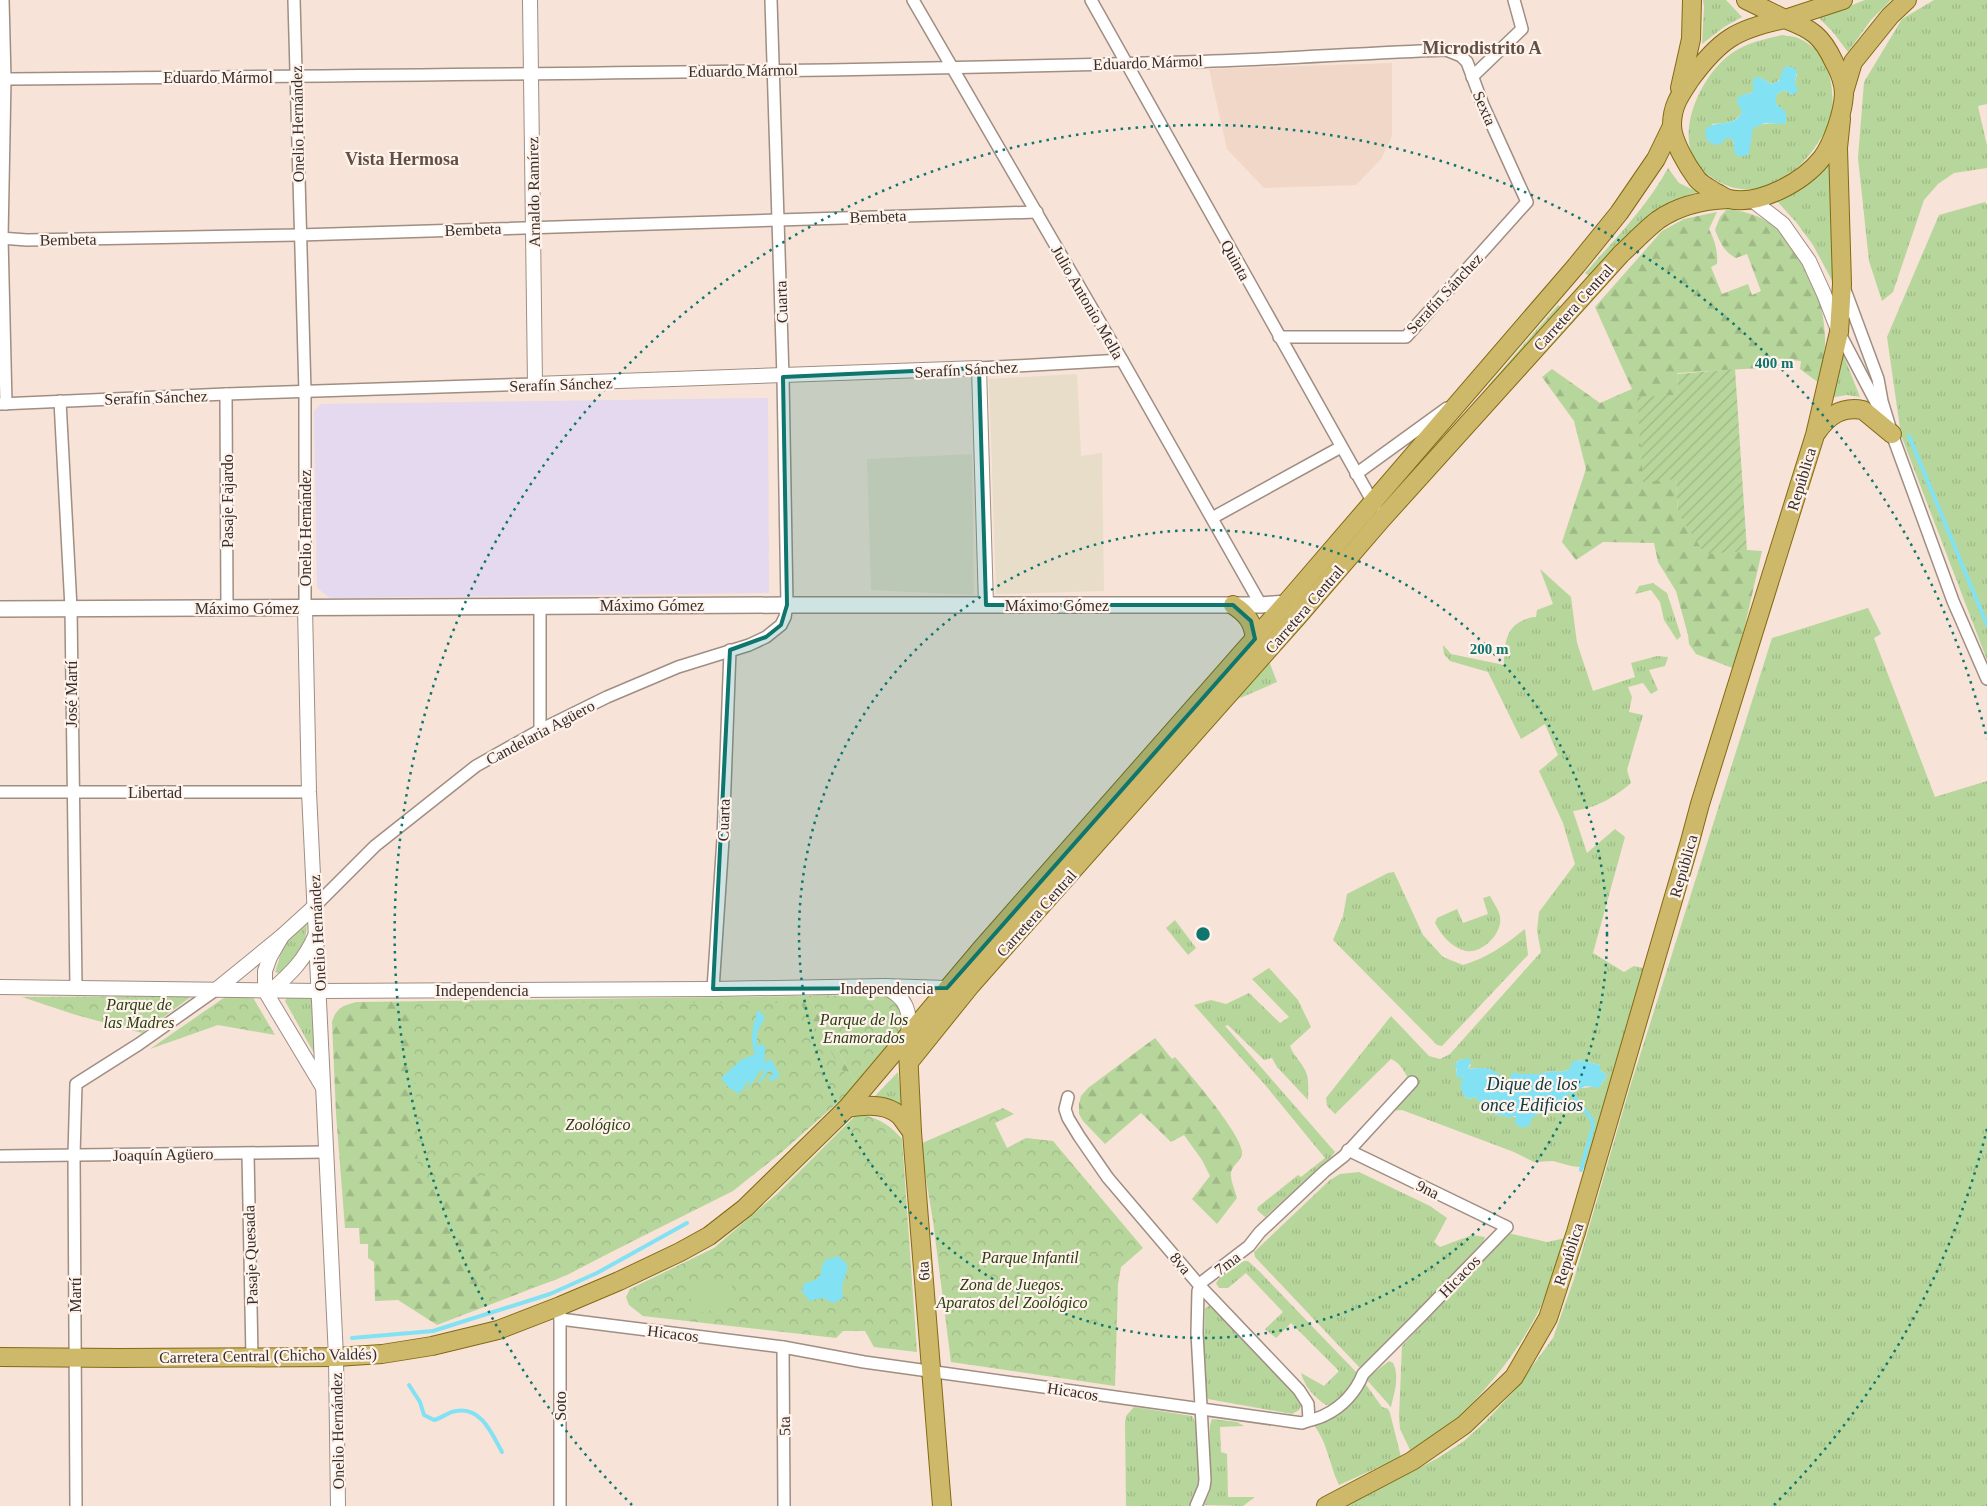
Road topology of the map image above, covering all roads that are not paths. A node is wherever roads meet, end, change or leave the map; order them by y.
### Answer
1 (3, 0) edge
2 (294, 0) edge
3 (530, 0) edge
4 (771, 0) edge
5 (912, 0) edge
6 (1091, 0) edge
7 (1514, 0) edge
8 (1692, 0) edge
9 (1746, 0) edge
10 (1843, 0) edge
11 (1907, 0) edge
12 (1785, 19) junction
13 (1125, 63) junction
14 (951, 67) junction
15 (774, 70) junction
16 (531, 74) junction
17 (296, 76) junction
18 (1472, 77) junction
19 (2, 79) edge
20 (1844, 92) junction
21 (1677, 99) junction
22 (1841, 119) junction
23 (1672, 126) junction
24 (1728, 199) junction
25 (1752, 200) junction
26 (1527, 202) joint
27 (1036, 212) junction
28 (778, 219) junction
29 (533, 227) junction
30 (300, 235) junction
31 (1, 238) edge
32 (1842, 284) junction
33 (1839, 332) junction
34 (1279, 337) junction
35 (1122, 360) junction
36 (979, 368) junction
37 (783, 377) junction
38 (535, 384) junction
39 (305, 392) junction
40 (226, 394) junction
41 (1464, 396) junction
42 (60, 401) junction
43 (3, 404) edge
44 (1892, 434) junction
45 (1815, 435) junction
46 (1341, 446) junction
47 (1356, 474) junction
48 (1373, 502) junction
49 (1212, 518) junction
50 (1381, 520) junction
51 (1286, 603) junction
52 (787, 604) junction
53 (1234, 605) junction
54 (1261, 605) junction
55 (540, 606) junction
56 (986, 606) junction
57 (0, 608) edge
58 (71, 608) junction
59 (227, 608) junction
60 (305, 608) junction
61 (1299, 616) junction
62 (1255, 639) junction
63 (730, 650) junction
64 (1987, 680) edge
65 (540, 730) junction
66 (0, 792) edge
67 (72, 792) junction
68 (310, 792) junction
69 (315, 906) junction
70 (316, 931) junction
71 (282, 936) junction
72 (884, 986) junction
73 (0, 987) edge
74 (76, 987) junction
75 (217, 989) junction
76 (714, 989) junction
77 (268, 991) junction
78 (320, 991) junction
79 (954, 993) junction
80 (908, 1035) junction
81 (908, 1062) junction
82 (1412, 1082) dead end
83 (322, 1087) junction
84 (1068, 1097) dead end
85 (846, 1108) junction
86 (912, 1132) junction
87 (1348, 1150) junction
88 (326, 1152) junction
89 (248, 1154) junction
90 (74, 1155) junction
91 (0, 1156) edge
92 (1507, 1227) joint
93 (1200, 1286) junction
94 (560, 1312) junction
95 (783, 1347) junction
96 (0, 1357) edge
97 (252, 1357) junction
98 (336, 1357) junction
99 (75, 1358) junction
100 (930, 1371) junction
101 (1201, 1410) junction
102 (1309, 1420) junction
103 (76, 1506) edge
104 (338, 1506) edge
105 (560, 1506) edge
106 (784, 1506) edge
107 (942, 1506) edge
108 (1196, 1506) edge
109 (1327, 1506) edge

1 - 19 street
2 - 17 street, Onelio Hernández
3 - 16 street, Arnaldo Ramírez
4 - 15 street, Cuarta
5 - 14 street, Julio Antonio Mella
6 - 13 street, Quinta
7 - 18 street, Sexta
8 - 21 main road
9 - 12 main road
10 - 12 main road
11 - 20 main road
12 - 20 main road
12 - 21 main road
13 - 14 street, Eduardo Mármol
13 - 18 street, Eduardo Mármol
13 - 34 street, Quinta
14 - 15 street, Eduardo Mármol
14 - 27 street, Julio Antonio Mella
15 - 16 street, Eduardo Mármol
15 - 28 street, Cuarta
16 - 17 street, Eduardo Mármol
16 - 29 street, Arnaldo Ramírez
17 - 19 street, Eduardo Mármol
17 - 30 street, Onelio Hernández
18 - 26 street, Sexta
19 - 31 street
20 - 22 main road
21 - 23 main road
22 - 25 main road
22 - 32 main road, República
23 - 24 main road
23 - 41 main road, Carretera Central
24 - 25 main road
24 - 50 main road, Carretera Central
25 - 33 street
26 - 34 street, Serafín Sánchez
27 - 28 street, Bembeta
27 - 35 street, Julio Antonio Mella
28 - 29 street, Bembeta
28 - 37 street, Cuarta
29 - 30 street, Bembeta
29 - 38 street, Arnaldo Ramírez
30 - 31 street, Bembeta
30 - 39 street, Onelio Hernández
31 - 43 street
32 - 33 main road, República
32 - 44 street
33 - 44 street
33 - 45 main road, República
34 - 46 street, Quinta
35 - 36 street, Serafín Sánchez
35 - 49 street, Julio Antonio Mella
36 - 37 street, Serafín Sánchez
36 - 56 street
37 - 38 street, Serafín Sánchez
37 - 52 street, Cuarta
38 - 39 street, Serafín Sánchez
39 - 40 street, Serafín Sánchez
39 - 60 street, Onelio Hernández
40 - 42 street, Serafín Sánchez
40 - 59 street, Pasaje Fajardo
41 - 47 street
41 - 48 main road, Carretera Central
42 - 43 street, Serafín Sánchez
42 - 58 street, José Martí
44 - 45 main road
44 - 64 street
45 - 109 main road, República
46 - 47 street, Quinta
46 - 49 street
47 - 48 street, Quinta
48 - 50 street, Quinta
48 - 51 main road, Carretera Central
49 - 54 street, Julio Antonio Mella
50 - 61 main road, Carretera Central
51 - 54 main road, Máximo Gómez
51 - 61 main road
51 - 62 main road, Carretera Central
52 - 55 main road, Máximo Gómez
52 - 56 main road, Máximo Gómez
52 - 63 street, Candelaria Agüero
53 - 54 main road, Máximo Gómez
53 - 56 main road, Máximo Gómez
53 - 62 main road
55 - 60 main road, Máximo Gómez
55 - 65 street
57 - 58 main road, Máximo Gómez
58 - 59 main road, Máximo Gómez
58 - 67 street, José Martí
59 - 60 main road, Máximo Gómez
60 - 68 street, Onelio Hernández
61 - 79 main road, Carretera Central
62 - 79 main road, Carretera Central
63 - 65 street, Candelaria Agüero
63 - 76 street, Cuarta
65 - 69 street, Candelaria Agüero
66 - 67 street, Libertad
67 - 68 street, Libertad
67 - 74 street, José Martí
68 - 69 street, Onelio Hernández
69 - 70 street, Onelio Hernández
69 - 71 street
70 - 77 street
70 - 78 street, Onelio Hernández
71 - 75 street
71 - 77 street
72 - 76 street, Independencia
72 - 79 street, Independencia
72 - 80 street
73 - 74 street, Independencia
74 - 75 street, Independencia
75 - 77 street, Independencia
75 - 90 street, Martí
76 - 78 street, Independencia
77 - 78 street, Independencia
77 - 83 street, Onelio Hernández
78 - 83 street, Onelio Hernández
79 - 80 main road, Carretera Central
79 - 81 main road, Carretera Central
80 - 81 main road, 6ta
80 - 85 main road, Carretera Central (Chicho Valdés)
81 - 86 main road, 6ta
82 - 87 street, 7ma
83 - 88 street, Onelio Hernández
84 - 93 street, 8va
85 - 86 main road
85 - 94 main road, Carretera Central (Chicho Valdés)
86 - 100 main road, 6ta
87 - 92 street, 9na
87 - 93 street, 7ma
88 - 89 street, Joaquín Agüero
88 - 98 street, Onelio Hernández
89 - 90 street, Joaquín Agüero
89 - 97 street, Pasaje Quesada
90 - 91 street, Joaquín Agüero
90 - 99 street, Martí
92 - 102 street, Hicacos
93 - 101 street, 7ma
93 - 102 street, 8va
94 - 95 street, Hicacos
94 - 98 main road, Carretera Central (Chicho Valdés)
94 - 105 street, Soto
95 - 100 street, Hicacos
95 - 106 street, 5ta
96 - 99 main road, Carretera Central (Chicho Valdés)
97 - 98 main road, Carretera Central (Chicho Valdés)
97 - 99 main road, Carretera Central (Chicho Valdés)
98 - 104 street, Onelio Hernández
99 - 103 street, Martí
100 - 101 street, Hicacos
100 - 107 main road, 6ta
101 - 102 street, Hicacos
101 - 108 street, 7ma

